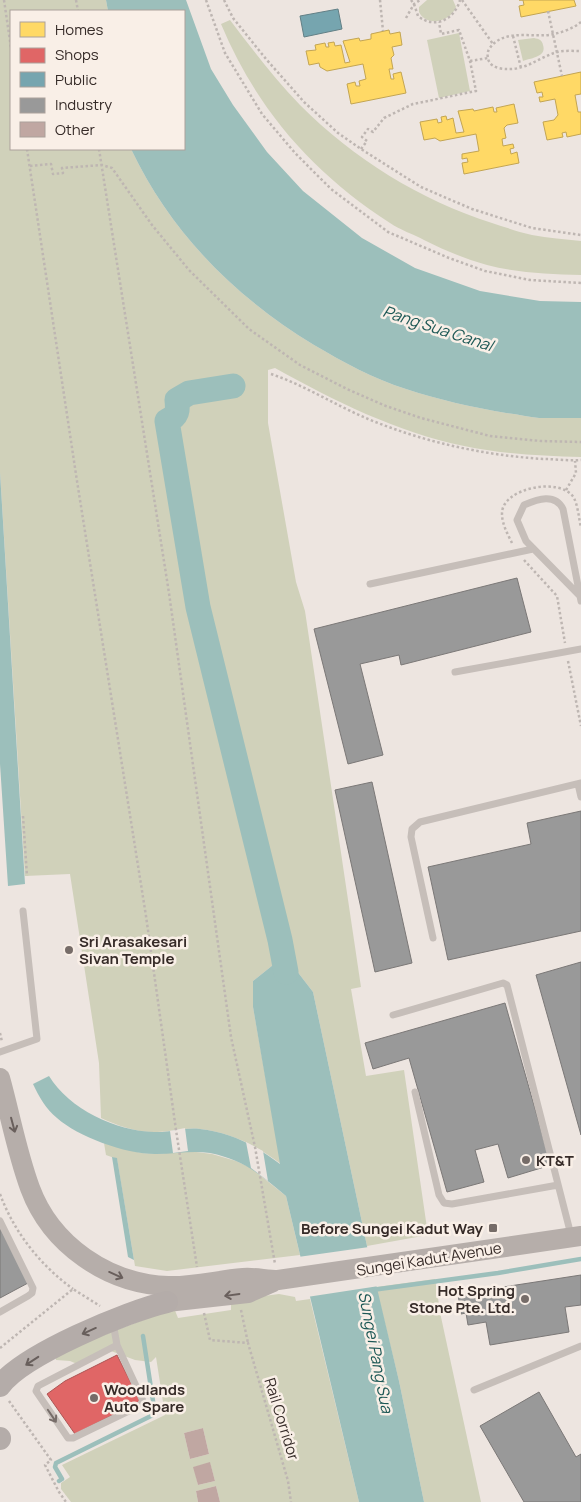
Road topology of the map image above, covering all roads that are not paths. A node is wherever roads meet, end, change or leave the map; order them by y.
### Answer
1 (533, 549) junction
2 (370, 584) dead end
3 (580, 596) edge
4 (581, 601) edge
5 (581, 649) edge
6 (455, 672) dead end
7 (579, 783) edge
8 (581, 797) edge
9 (23, 911) dead end
10 (433, 938) dead end
11 (393, 1015) dead end
12 (2, 1051) edge
13 (0, 1078) edge
14 (415, 1092) dead end
15 (558, 1185) junction
16 (0, 1221) edge
17 (576, 1236) edge
18 (281, 1271) junction
19 (167, 1302) joint
20 (0, 1312) edge
21 (112, 1321) junction
22 (117, 1344) junction
23 (581, 1346) edge
24 (474, 1390) dead end
25 (3, 1392) edge

1 - 2 lane
1 - 3 lane
1 - 3 lane
3 - 4 lane
5 - 6 lane
7 - 8 lane
7 - 10 lane
9 - 12 lane
11 - 15 lane
13 -> 18 street, Sungei Kadut Avenue
14 - 15 lane
15 - 17 lane
16 - 20 lane
17 - 18 street, Sungei Kadut Avenue
18 -> 19 street, Sungei Kadut Avenue
19 - 21 main road
21 - 22 lane
21 -> 25 main road
22 -> 22 lane
23 - 24 lane

